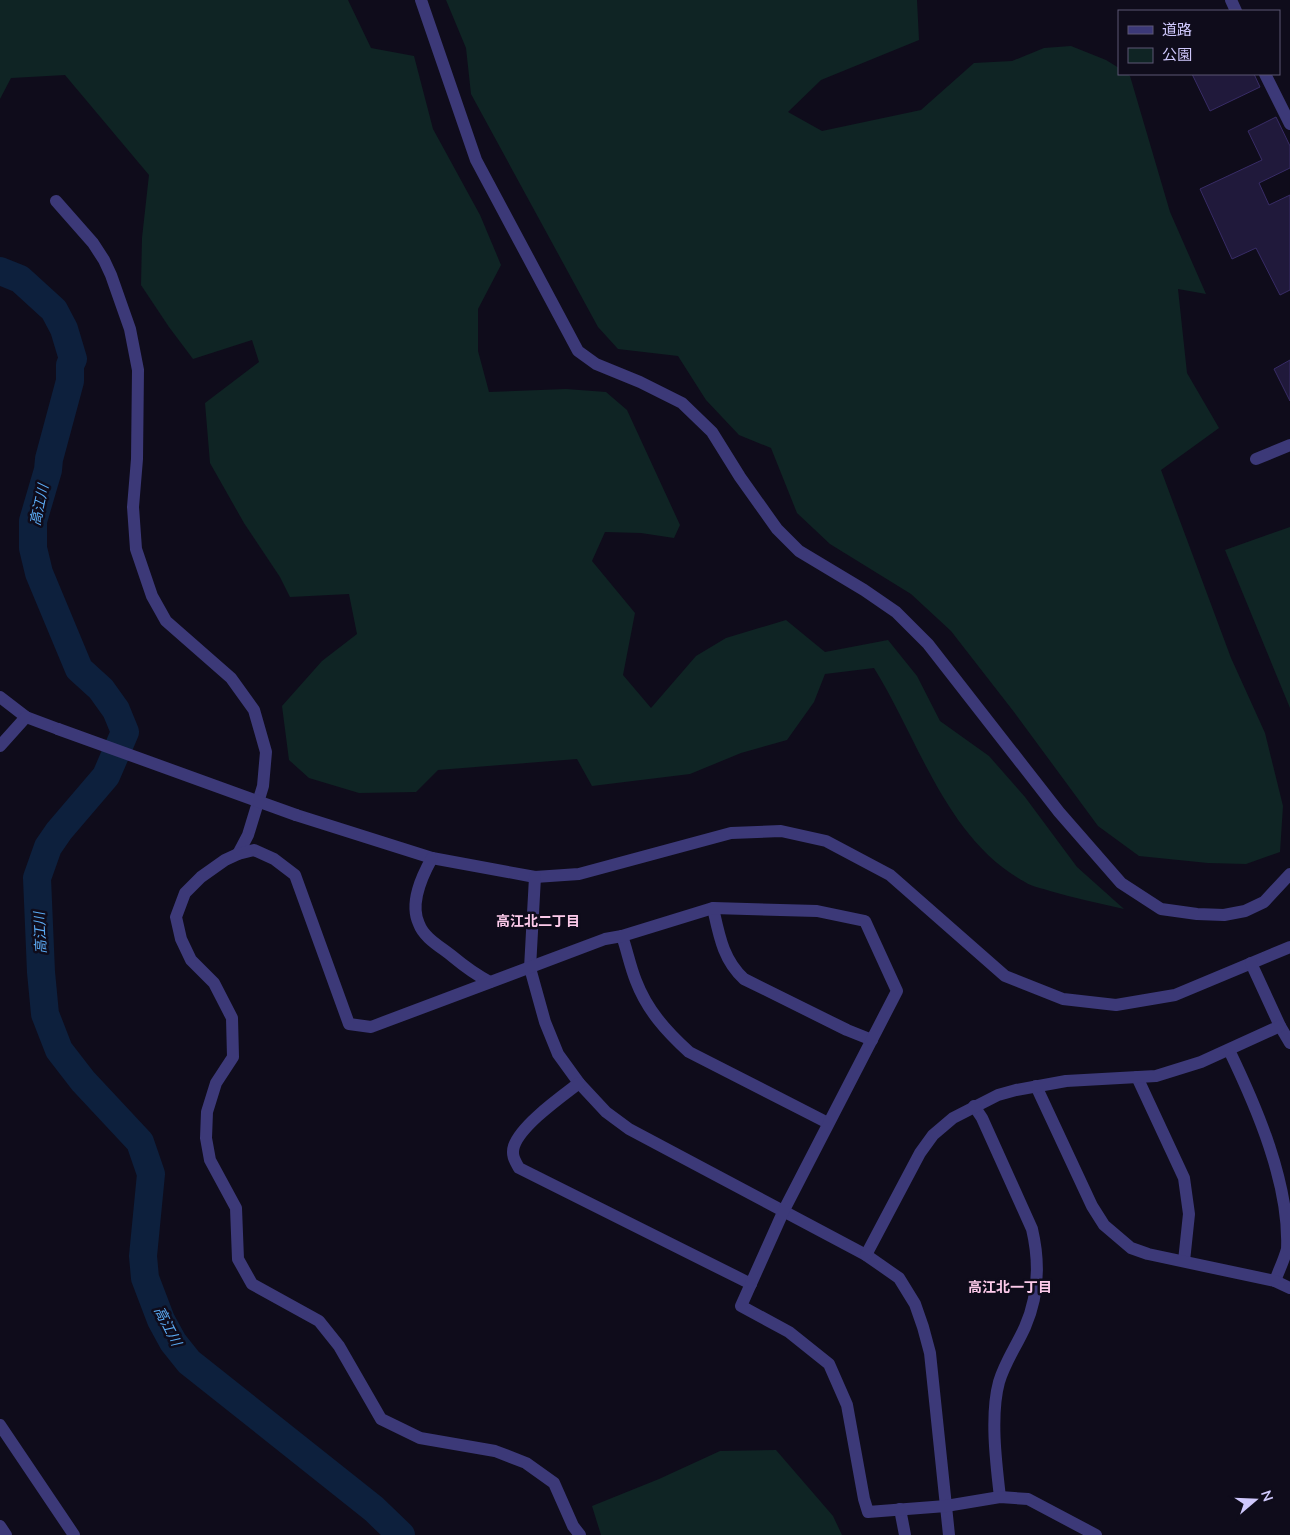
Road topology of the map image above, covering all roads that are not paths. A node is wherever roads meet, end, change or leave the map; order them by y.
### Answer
1 (421, 0) edge
2 (1266, 75) edge
3 (1290, 124) edge
4 (56, 201) dead end
5 (1290, 444) edge
6 (1256, 459) dead end
7 (0, 697) edge
8 (26, 717) junction
9 (0, 746) edge
10 (238, 854) junction
11 (432, 858) junction
12 (1290, 874) edge
13 (535, 877) junction
14 (712, 908) junction
15 (622, 936) junction
16 (1290, 947) edge
17 (1251, 963) junction
18 (530, 968) junction
19 (490, 982) junction
20 (1280, 1026) junction
21 (872, 1040) junction
22 (1290, 1043) edge
23 (1229, 1050) junction
24 (1137, 1077) junction
25 (578, 1083) junction
26 (1036, 1086) junction
27 (974, 1106) junction
28 (828, 1123) junction
29 (784, 1210) junction
30 (866, 1255) junction
31 (1184, 1261) junction
32 (1275, 1281) junction
33 (751, 1284) junction
34 (1290, 1288) edge
35 (0, 1425) edge
36 (1000, 1497) junction
37 (946, 1506) junction
38 (900, 1510) junction
39 (0, 1526) edge
40 (6, 1535) edge
41 (74, 1535) edge
42 (580, 1535) edge
43 (904, 1535) edge
44 (949, 1535) edge
45 (1096, 1535) edge

1 - 12 street
2 - 3 street
4 - 10 street
5 - 6 street
7 - 8 street
8 - 9 street
8 - 11 street, bridge
10 - 19 street
10 - 42 street
11 - 13 street
11 - 19 street
13 - 17 street
13 - 18 street
14 - 15 street
14 - 21 street
14 - 21 street
15 - 18 street
15 - 28 street
16 - 17 street
17 - 20 street
18 - 19 street
18 - 25 street
20 - 22 street
20 - 23 street
21 - 28 street
23 - 24 street
23 - 32 street
24 - 26 street
24 - 31 street
25 - 29 street
25 - 33 street
26 - 27 street
26 - 31 street
27 - 30 street
27 - 36 street
28 - 29 street
29 - 30 street
29 - 33 street
30 - 37 street
31 - 32 street
32 - 34 street
33 - 38 street
35 - 41 street
36 - 37 street
36 - 45 street
37 - 38 street
37 - 44 street
38 - 43 street
39 - 40 street

